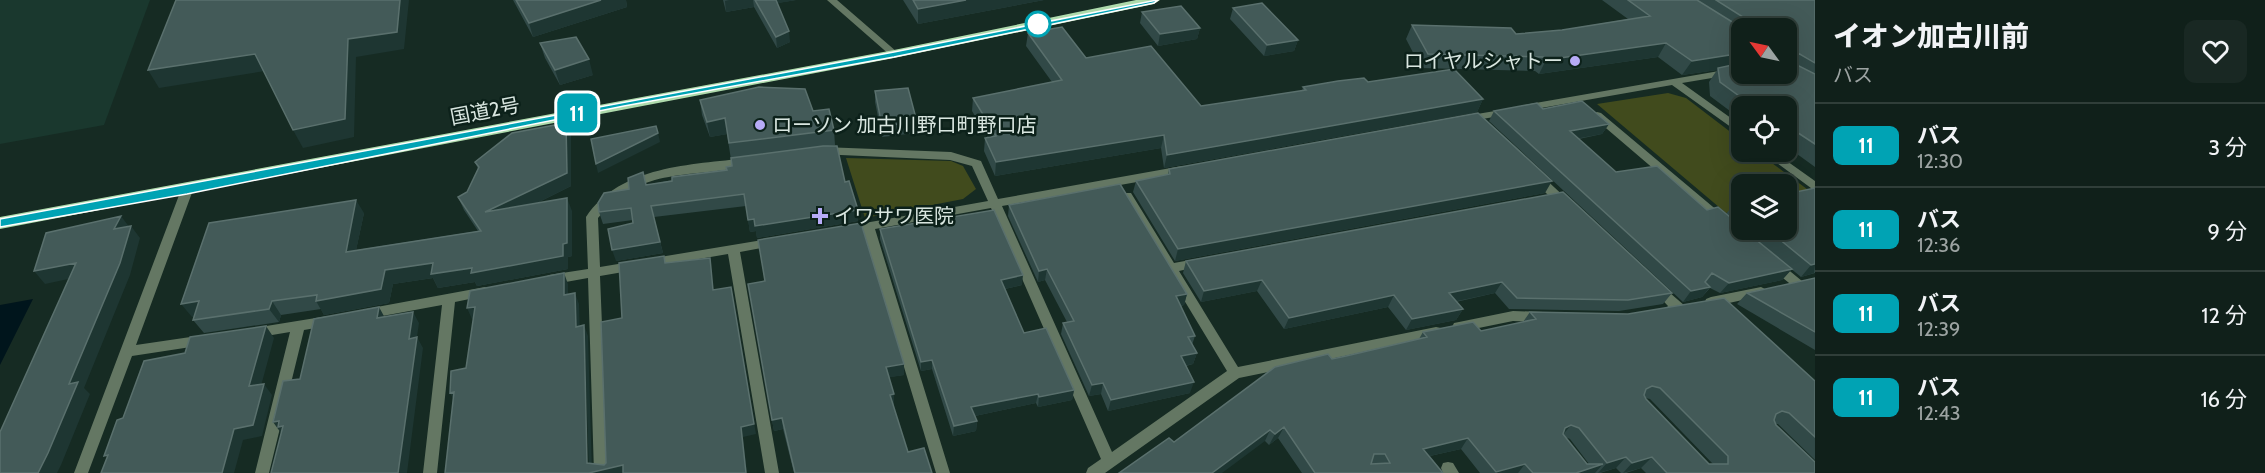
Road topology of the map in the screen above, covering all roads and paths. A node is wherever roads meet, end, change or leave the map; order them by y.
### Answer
1 (832, 0) edge
2 (1154, 0) edge
3 (894, 54) junction
4 (1731, 72) edge
5 (1674, 82) junction
6 (1578, 99) junction
7 (1474, 117) junction
8 (1451, 122) edge
9 (1731, 124) edge
10 (1490, 133) edge
11 (812, 152) edge
12 (765, 159) edge
13 (1781, 162) edge
14 (1524, 165) edge
15 (1198, 168) edge
16 (1118, 182) junction
17 (1815, 187) edge
18 (187, 190) junction
19 (995, 205) junction
20 (1574, 213) edge
21 (0, 223) edge
22 (868, 227) junction
23 (1731, 227) edge
24 (834, 232) edge
25 (789, 239) edge
26 (733, 248) junction
27 (1219, 259) edge
28 (1770, 261) edge
29 (1173, 268) junction
30 (593, 272) junction
31 (1645, 277) edge
32 (1815, 280) edge
33 (538, 282) edge
34 (1798, 284) junction
35 (493, 291) edge
36 (449, 299) junction
37 (1691, 306) junction
38 (1660, 312) edge
39 (1560, 317) edge
40 (297, 327) junction
41 (241, 335) edge
42 (218, 338) edge
43 (128, 351) junction
44 (1235, 373) junction
45 (1109, 462) junction
46 (81, 473) edge
47 (262, 473) edge
48 (430, 473) edge
49 (601, 473) edge
50 (772, 473) edge
51 (943, 473) edge
52 (1093, 473) edge

1 - 3 street
2 - 3 highway, 国道2号
3 - 18 highway, 国道2号
4 - 5 street
5 - 6 street
5 - 9 street
6 - 7 street
6 - 23 street
7 - 8 street
7 - 10 street
11 - 19 street
12 - 30 street
13 - 17 street
14 - 20 street
15 - 16 street
16 - 19 street
16 - 29 street
18 - 21 highway, 国道2号
18 - 43 street
19 - 22 street
19 - 45 street
22 - 24 street
22 - 51 street
25 - 26 street
26 - 30 street
26 - 50 street
27 - 29 street
28 - 34 street
29 - 44 street
30 - 33 street
30 - 49 street
31 - 37 street
32 - 34 street
34 - 37 street
35 - 36 street
36 - 40 street
36 - 48 street
37 - 38 street
39 - 44 street
40 - 41 street
40 - 47 street
42 - 43 street
43 - 46 street
44 - 45 street
45 - 52 street

